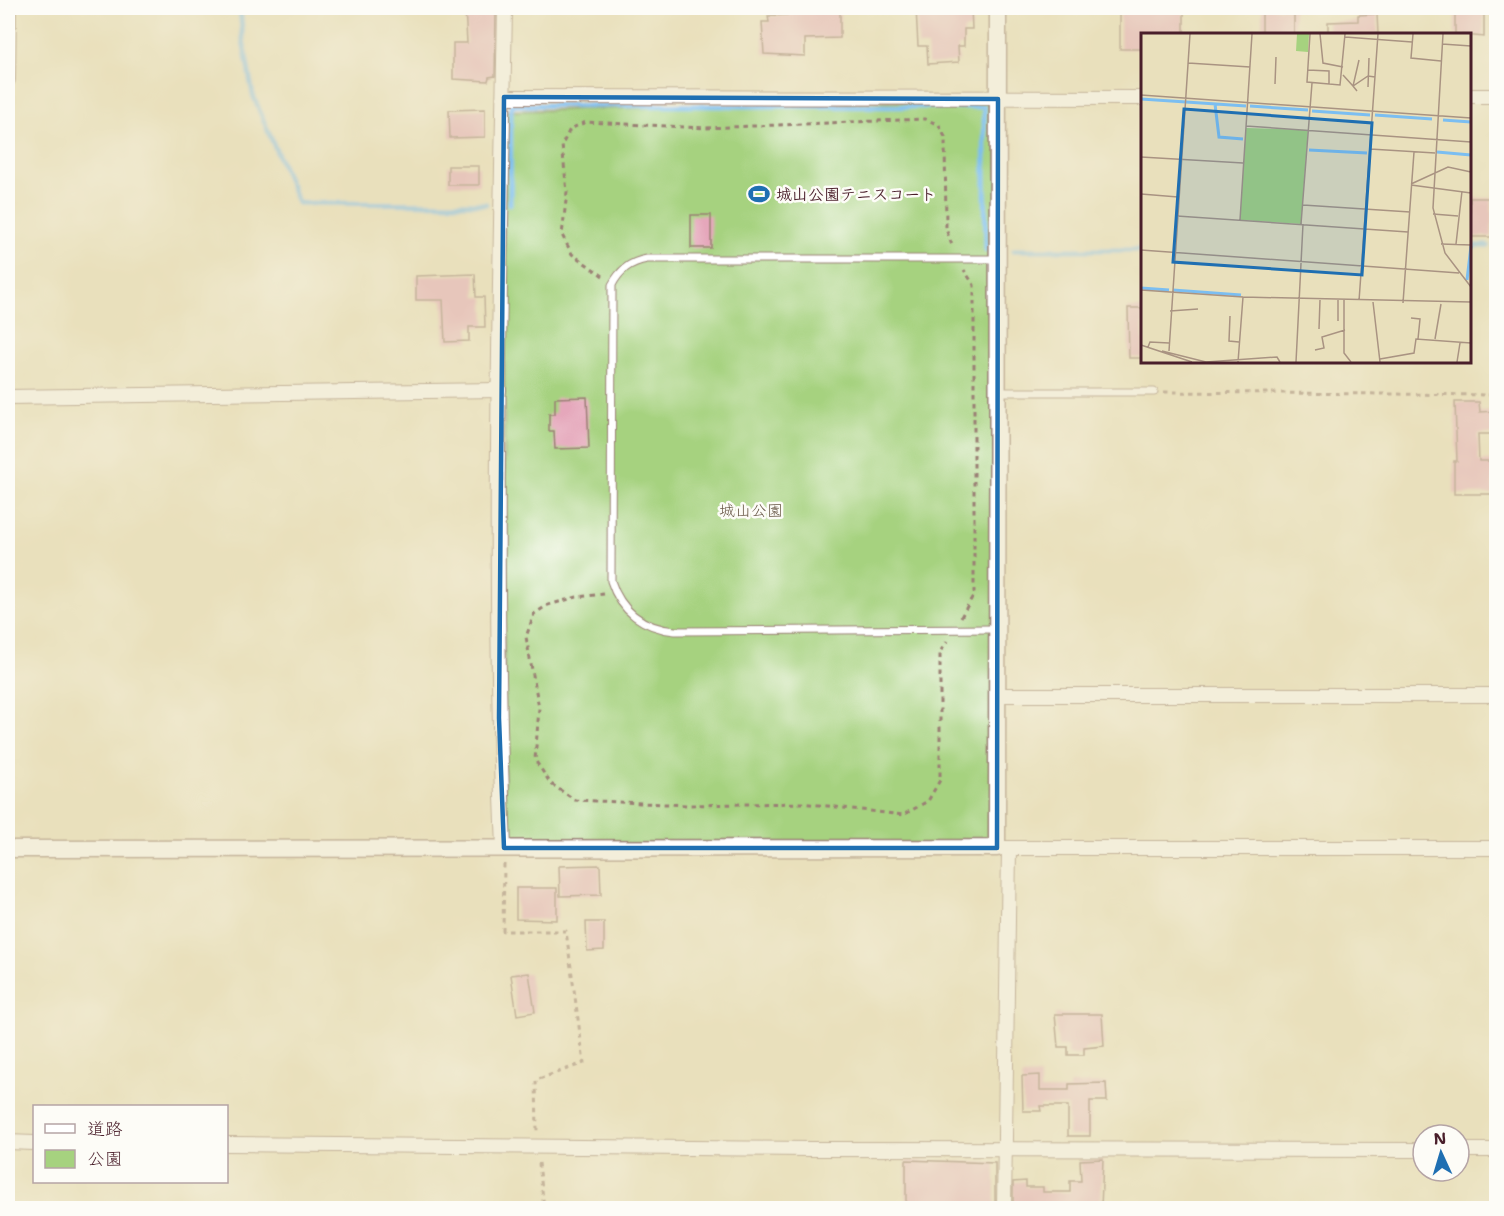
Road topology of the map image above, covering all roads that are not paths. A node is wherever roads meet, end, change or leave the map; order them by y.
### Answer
1 (9, 8) edge
2 (505, 8) edge
3 (998, 8) edge
4 (8, 80) edge
5 (1471, 96) edge
6 (1497, 96) edge
7 (504, 97) junction
8 (1141, 98) edge
9 (998, 99) junction
10 (998, 259) junction
11 (499, 390) junction
12 (998, 392) junction
13 (1154, 392) road end
14 (8, 397) edge
15 (998, 629) junction
16 (998, 694) junction
17 (1497, 695) edge
18 (504, 848) junction
19 (1003, 848) junction
20 (1497, 848) edge
21 (8, 849) edge
22 (8, 1142) edge
23 (33, 1143) edge
24 (228, 1144) edge
25 (1005, 1149) junction
26 (1411, 1150) edge
27 (1471, 1150) edge
28 (1497, 1150) edge
29 (1004, 1209) edge

1 - 4 street
2 - 7 street
3 - 9 street
5 - 6 street
7 - 9 street
7 - 11 street
8 - 9 street
9 - 10 street
10 - 12 street
10 - 15 lane
11 - 14 street
11 - 18 street
12 - 13 lane
12 - 15 street
15 - 16 street
16 - 17 street
16 - 19 street
18 - 19 street
18 - 21 street
19 - 20 street
19 - 25 street
22 - 23 street
24 - 25 street
25 - 26 street
25 - 29 street
27 - 28 street

